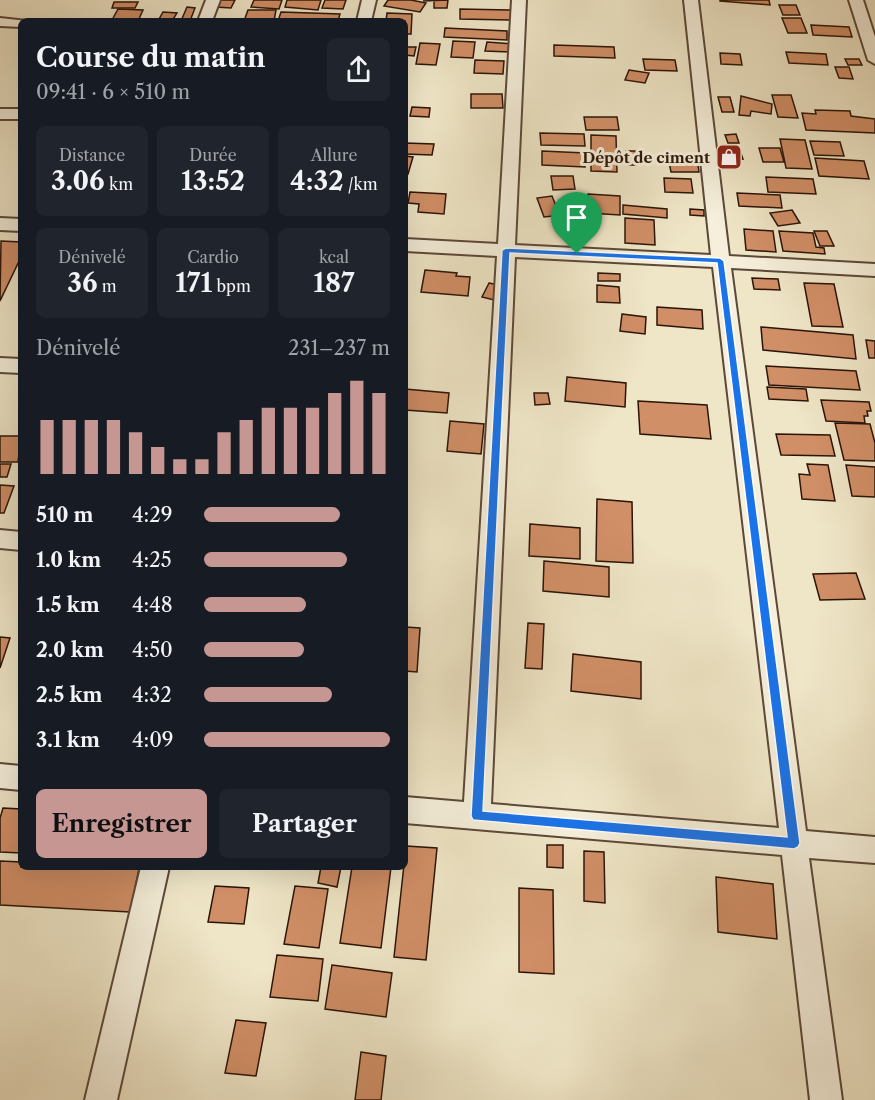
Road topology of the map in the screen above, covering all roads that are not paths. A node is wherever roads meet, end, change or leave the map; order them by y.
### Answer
1 (213, 0) edge
2 (369, 0) edge
3 (519, 0) edge
4 (691, 0) edge
5 (856, 0) edge
6 (206, 18) edge
7 (365, 18) edge
8 (0, 22) edge
9 (18, 23) edge
10 (875, 60) edge
11 (0, 114) edge
12 (18, 114) edge
13 (0, 224) edge
14 (18, 225) edge
15 (408, 245) edge
16 (506, 250) junction
17 (720, 261) junction
18 (875, 270) edge
19 (0, 365) edge
20 (18, 366) edge
21 (0, 539) edge
22 (18, 541) edge
23 (0, 776) edge
24 (18, 777) edge
25 (408, 810) edge
26 (477, 816) junction
27 (794, 843) junction
28 (875, 850) edge
29 (154, 870) edge
30 (101, 1100) edge
31 (826, 1100) edge

1 - 6 street
2 - 7 street
3 - 16 street
4 - 17 street
5 - 10 street
8 - 9 street
11 - 12 street
13 - 14 street
15 - 16 street
16 - 17 street
16 - 26 street
17 - 18 street
17 - 27 street
19 - 20 street
21 - 22 street
23 - 24 street
25 - 26 street
26 - 27 street
27 - 28 street
27 - 31 street
29 - 30 street

